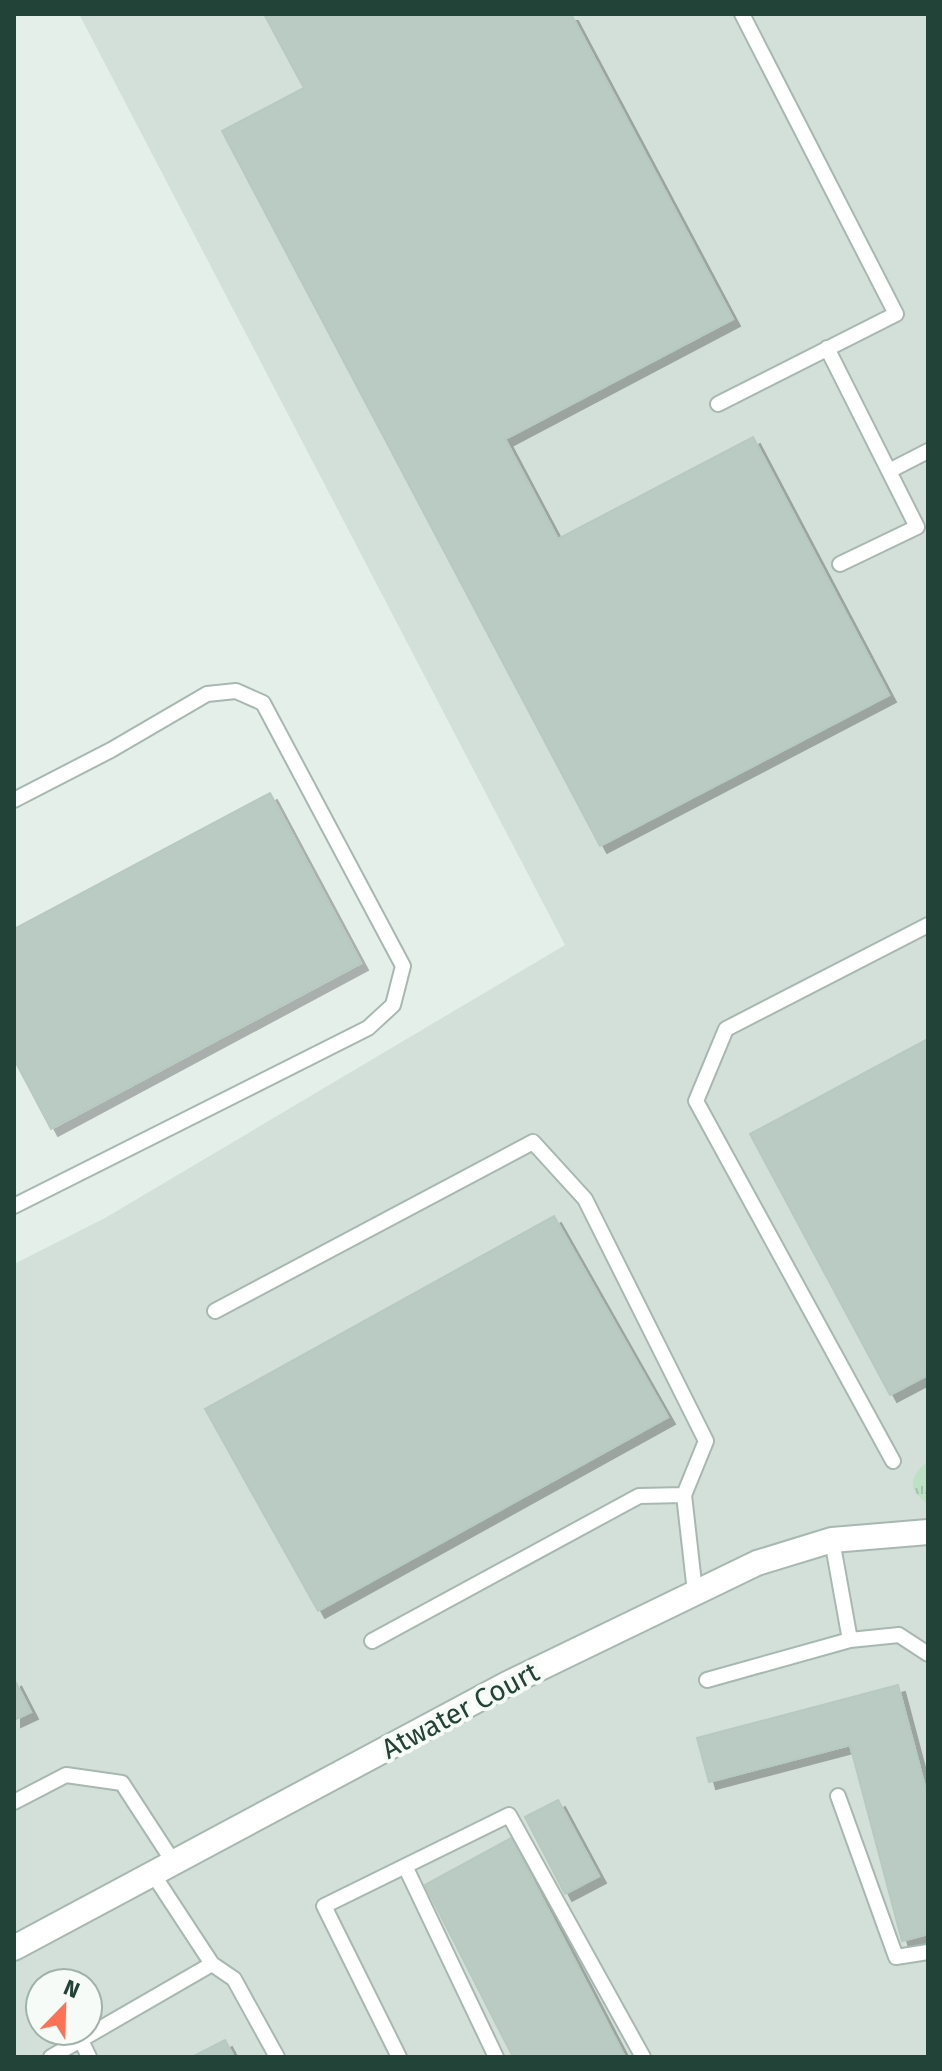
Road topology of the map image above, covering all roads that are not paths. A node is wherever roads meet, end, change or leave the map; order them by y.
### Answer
1 (742, 14) edge
2 (827, 348) junction
3 (718, 404) dead end
4 (928, 451) edge
5 (889, 471) junction
6 (840, 564) dead end
7 (14, 800) edge
8 (928, 925) edge
9 (14, 1206) edge
10 (215, 1311) dead end
11 (893, 1461) dead end
12 (684, 1495) junction
13 (928, 1532) edge
14 (832, 1540) junction
15 (695, 1592) junction
16 (850, 1640) junction
17 (372, 1641) dead end
18 (928, 1654) edge
19 (707, 1680) dead end
20 (838, 1796) dead end
21 (14, 1802) edge
22 (405, 1866) junction
23 (164, 1869) junction
24 (14, 1948) edge
25 (928, 1952) edge
26 (212, 1964) junction
27 (104, 2027) edge
28 (69, 2047) edge
29 (51, 2057) edge
30 (277, 2057) edge
31 (399, 2057) edge
32 (496, 2057) edge
33 (643, 2057) edge

1 - 2 lane
2 - 3 lane
2 - 5 lane
4 - 5 lane
5 - 6 lane
7 - 9 lane
8 - 11 lane
10 - 12 lane
12 - 15 lane
12 - 17 lane
13 - 14 street, Atwater Court
14 - 15 street, Atwater Court
14 - 16 lane
15 - 23 street, Atwater Court
16 - 18 lane
16 - 19 lane
20 - 25 lane
21 - 23 lane
22 - 31 lane
22 - 32 lane
22 - 33 lane
23 - 24 street, Atwater Court
23 - 26 lane
26 - 27 lane
26 - 30 lane
28 - 29 lane

